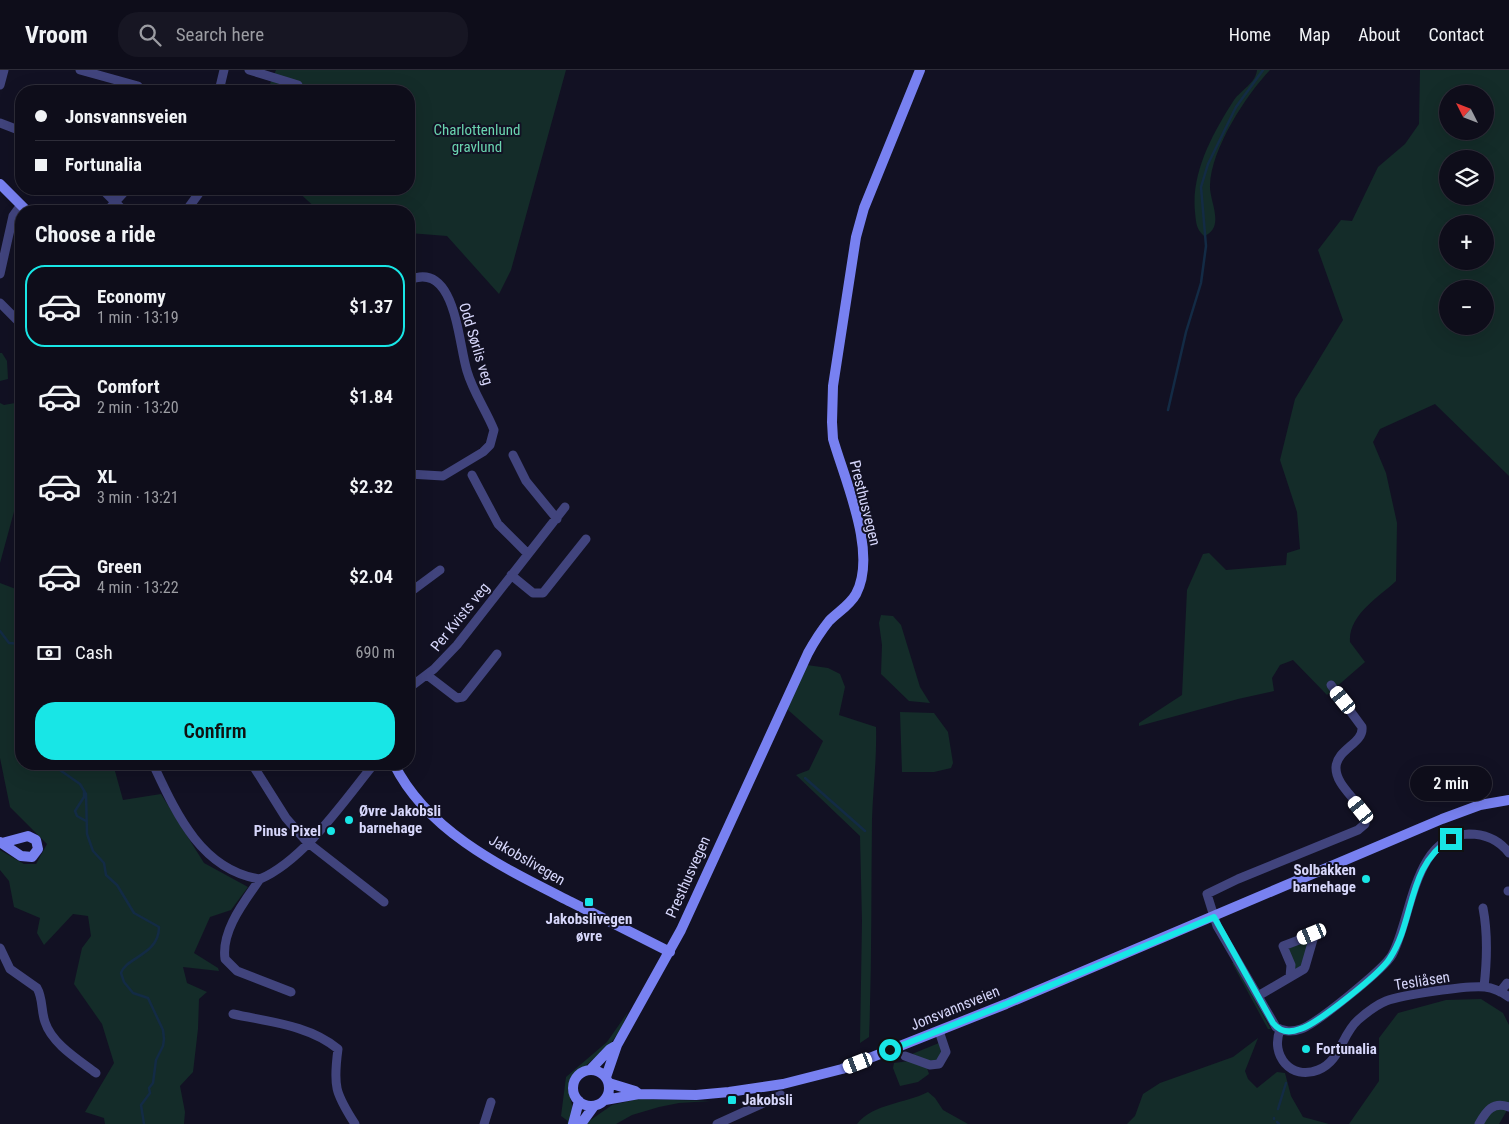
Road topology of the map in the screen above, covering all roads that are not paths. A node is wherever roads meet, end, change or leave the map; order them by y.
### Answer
1 (4, 70) edge
2 (80, 70) edge
3 (224, 70) edge
4 (249, 70) edge
5 (920, 70) edge
6 (0, 85) edge
7 (134, 85) edge
8 (220, 85) edge
9 (298, 85) dead end
10 (0, 123) edge
11 (15, 129) edge
12 (0, 184) edge
13 (108, 195) edge
14 (122, 195) edge
15 (116, 203) junction
16 (21, 205) edge
17 (114, 205) edge
18 (15, 212) edge
19 (0, 274) edge
20 (415, 277) edge
21 (0, 303) edge
22 (15, 318) edge
23 (513, 455) dead end
24 (415, 473) edge
25 (472, 475) dead end
26 (565, 507) dead end
27 (557, 519) junction
28 (586, 539) dead end
29 (528, 554) junction
30 (440, 570) dead end
31 (511, 575) junction
32 (415, 589) edge
33 (497, 654) dead end
34 (427, 675) junction
35 (415, 684) edge
36 (1331, 685) dead end
37 (156, 770) edge
38 (256, 770) edge
39 (369, 770) edge
40 (398, 770) edge
41 (1509, 800) edge
42 (307, 842) junction
43 (1509, 852) edge
44 (260, 879) junction
45 (384, 902) dead end
46 (1483, 908) dead end
47 (1214, 917) junction
48 (0, 948) edge
49 (670, 952) junction
50 (1290, 977) junction
51 (1509, 984) edge
52 (1484, 987) junction
53 (291, 992) dead end
54 (1500, 992) junction
55 (1258, 996) junction
56 (1509, 997) edge
57 (233, 1014) dead end
58 (1280, 1030) junction
59 (939, 1031) junction
60 (617, 1046) junction
61 (905, 1056) dead end
62 (590, 1070) junction
63 (96, 1073) dead end
64 (607, 1080) junction
65 (639, 1094) junction
66 (781, 1095) dead end
67 (605, 1100) junction
68 (579, 1101) junction
69 (491, 1102) dead end
70 (594, 1106) junction
71 (1509, 1107) edge
72 (355, 1124) edge
73 (484, 1124) edge
74 (573, 1124) edge
75 (581, 1124) edge
76 (717, 1124) edge
77 (1479, 1124) edge

1 - 6 street
2 - 7 street
3 - 8 street
4 - 9 street
5 - 49 street, Presthusvegen
10 - 11 street
12 - 16 street
13 - 15 street
14 - 15 street
15 - 17 street
18 - 19 street
20 - 24 street, Odd Sørlis veg
21 - 22 street
23 - 27 street
25 - 29 street
26 - 27 street, Per Kvists veg
27 - 29 street, Per Kvists veg
28 - 31 street
29 - 31 street, Per Kvists veg
30 - 32 street
31 - 34 street, Per Kvists veg
33 - 34 street
34 - 35 street, Per Kvists veg
36 - 47 street
37 - 44 street
38 - 42 street
39 - 42 street
40 - 49 street, Jakobslivegen
41 - 47 street, Jonsvannsveien
42 - 44 street
42 - 45 street
43 - 58 street
44 - 53 street
46 - 52 street
47 - 55 street
47 - 59 street, Jonsvannsveien
48 - 63 street
49 - 60 street, Presthusvegen
50 - 50 street
50 - 55 street
51 - 54 street
52 - 54 street, Tesliåsen
52 - 58 street, Tesliåsen
54 - 56 street, Tesliåsen
55 - 58 street
57 - 72 street
59 - 61 street
59 - 65 street, Jonsvannsveien
60 - 62 street, Presthusvegen
60 - 64 street, Presthusvegen
62 - 64 street
62 - 68 street
64 - 65 street, Jonsvannsveien
64 - 67 street
65 - 67 street, Jonsvannsveien
66 - 76 street
67 - 70 street
68 - 70 street
68 - 74 street
69 - 73 street
70 - 75 street
71 - 77 street

